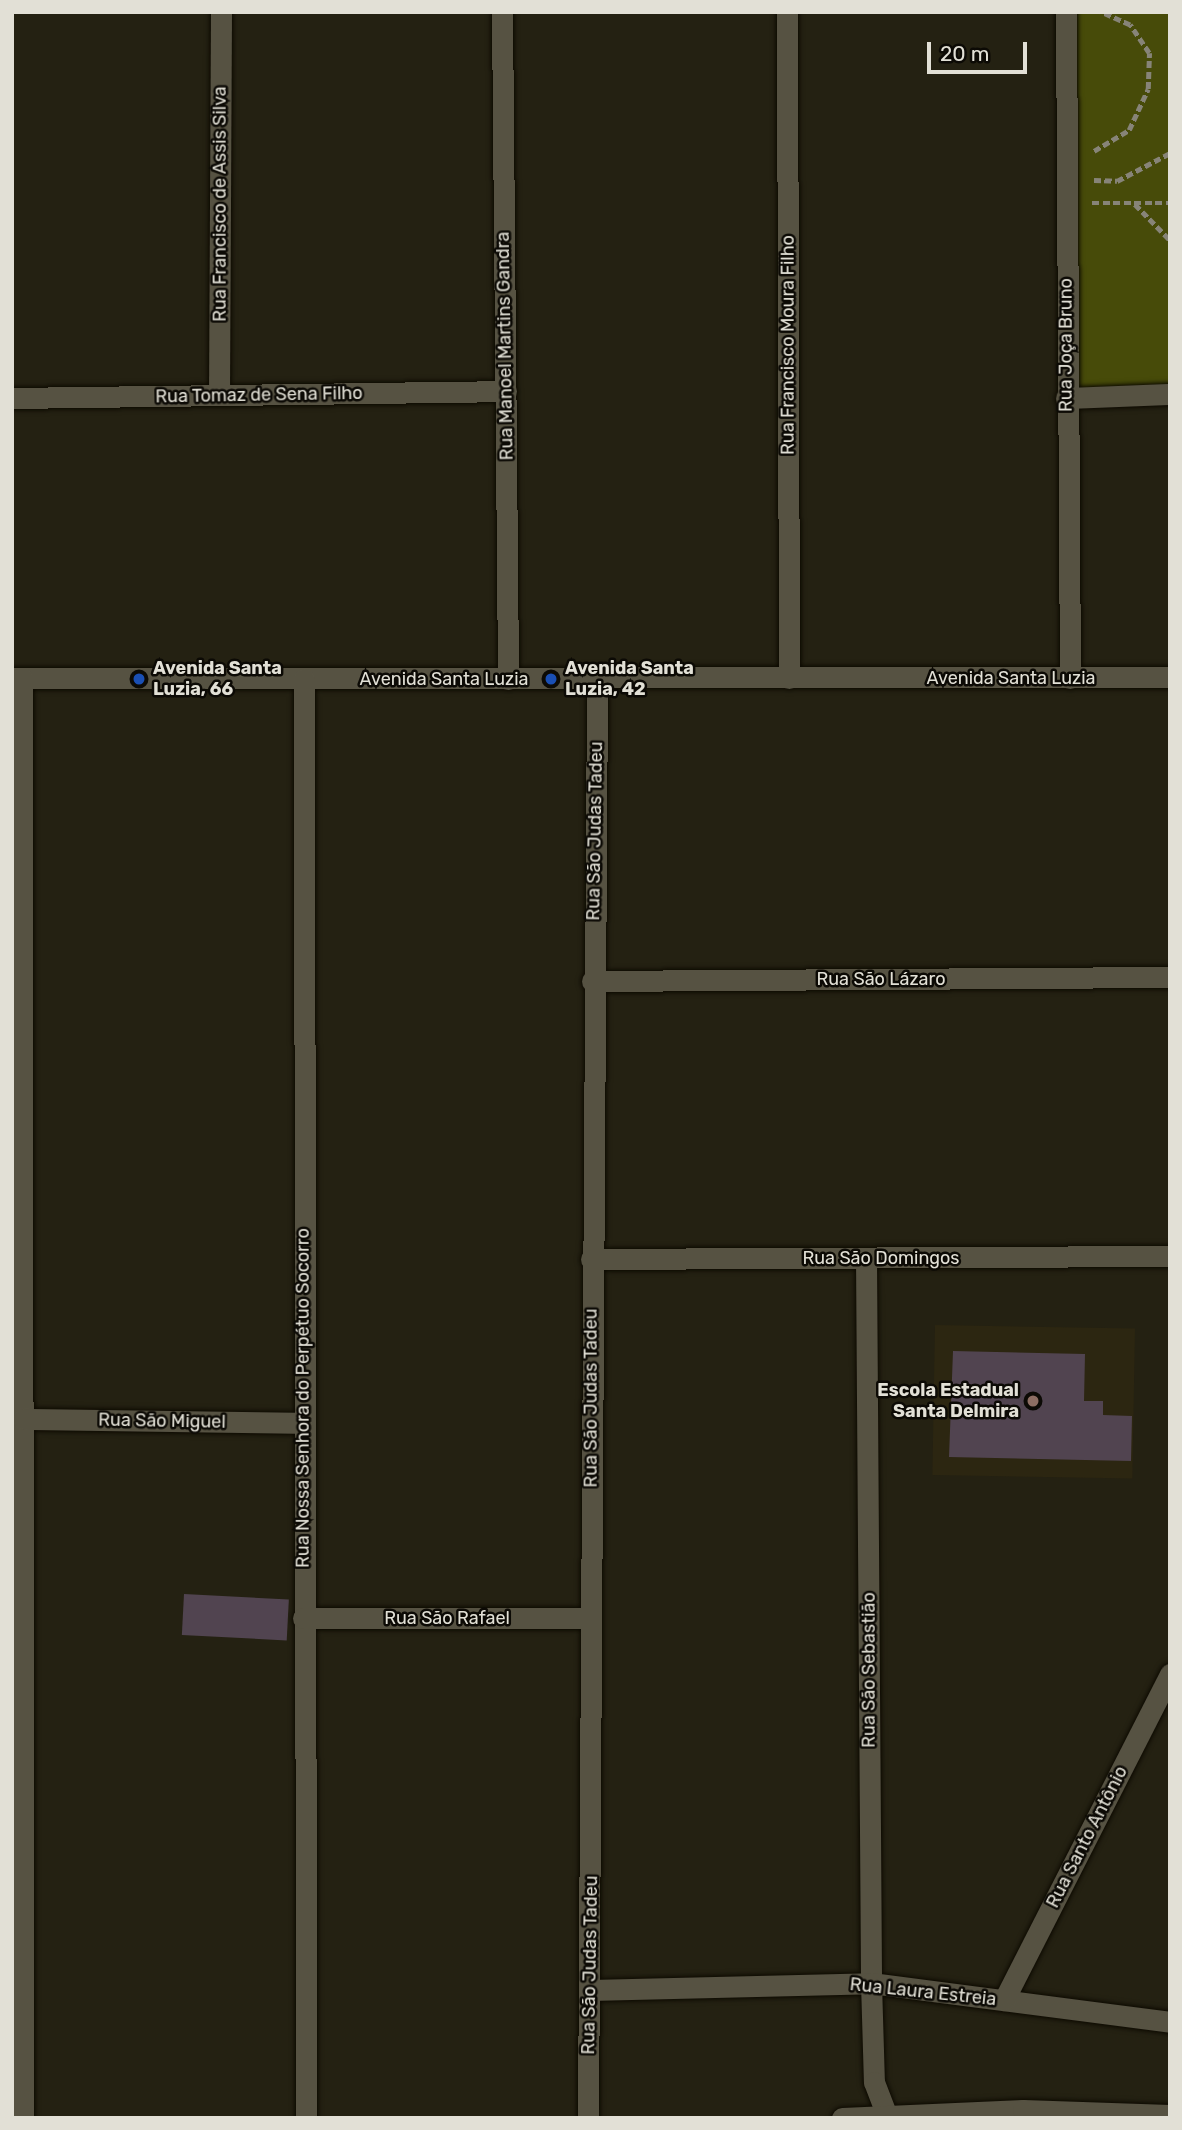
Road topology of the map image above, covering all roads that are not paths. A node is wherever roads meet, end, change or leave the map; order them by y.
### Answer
1 (220, 12) edge
2 (502, 12) edge
3 (787, 12) edge
4 (1066, 12) edge
5 (506, 391) junction
6 (1170, 394) edge
7 (219, 395) junction
8 (12, 398) edge
9 (1066, 398) junction
10 (1170, 677) edge
11 (17, 678) edge
12 (789, 678) junction
13 (1070, 678) junction
14 (304, 679) junction
15 (508, 679) junction
16 (597, 679) junction
17 (17, 973) edge
18 (1170, 977) edge
19 (592, 981) junction
20 (1170, 1256) edge
21 (866, 1258) junction
22 (17, 1259) edge
23 (592, 1259) junction
24 (23, 1419) junction
25 (302, 1423) junction
26 (17, 1544) edge
27 (303, 1618) junction
28 (591, 1618) junction
29 (1170, 1674) edge
30 (871, 1983) junction
31 (590, 1990) junction
32 (1004, 2000) junction
33 (1170, 2022) edge
34 (874, 2082) junction
35 (1170, 2115) edge
36 (888, 2116) edge
37 (850, 2117) edge
38 (23, 2118) edge
39 (306, 2118) edge
40 (588, 2118) edge

1 - 7 street, Rua Francisco de Assis Silva
2 - 5 street, Rua Manoel Martins Gandra
3 - 12 street, Rua Francisco Moura Filho
4 - 9 street, Rua Joça Bruno
5 - 7 street, Rua Tomaz de Sena Filho
5 - 15 street, Rua Manoel Martins Gandra
6 - 9 street
7 - 8 street, Rua Tomaz de Sena Filho
9 - 13 street, Rua Joça Bruno
10 - 13 street, Avenida Santa Luzia
11 - 14 street, Avenida Santa Luzia
11 - 17 street
12 - 13 street, Avenida Santa Luzia
12 - 16 street, Avenida Santa Luzia
14 - 15 street, Avenida Santa Luzia
14 - 25 street, Rua Nossa Senhora do Perpétuo Socorro
15 - 16 street, Avenida Santa Luzia
16 - 19 street, Rua São Judas Tadeu
17 - 22 street
18 - 19 street, Rua São Lázaro
19 - 23 street, Rua São Judas Tadeu
20 - 21 street, Rua São Domingos
21 - 23 street, Rua São Domingos
21 - 30 street, Rua São Sebastião
22 - 24 street
23 - 28 street, Rua São Judas Tadeu
24 - 25 street, Rua São Miguel
24 - 26 street
25 - 27 street, Rua Nossa Senhora do Perpétuo Socorro
26 - 38 street
27 - 28 street, Rua São Rafael
27 - 39 street, Rua Nossa Senhora do Perpétuo Socorro
28 - 31 street, Rua São Judas Tadeu
29 - 32 street, Rua Santo Antônio
30 - 31 street, Rua Laura Estreia
30 - 32 street, Rua Laura Estreia
30 - 34 street, Rua São Sebastião
31 - 40 street, Rua São Judas Tadeu
32 - 33 street, Rua Laura Estreia
34 - 36 street, Rua São Sebastião
34 - 37 street
35 - 36 street
36 - 37 street

